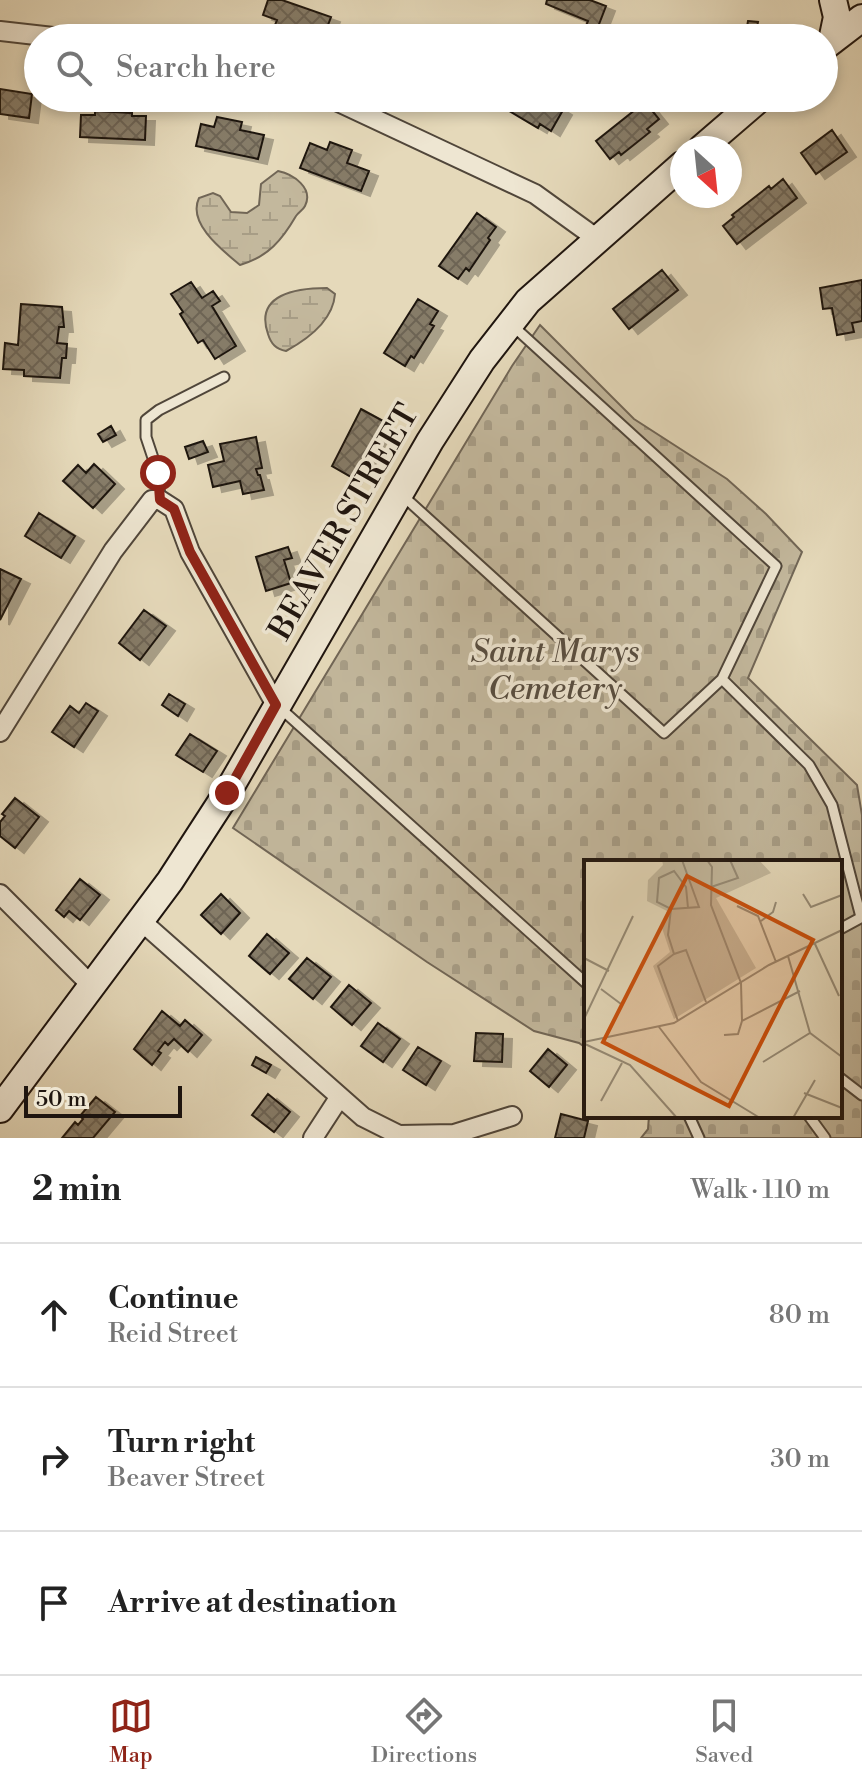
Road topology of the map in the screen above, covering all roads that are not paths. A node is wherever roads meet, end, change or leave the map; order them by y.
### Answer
1 (833, 0) edge
2 (862, 18) edge
3 (835, 24) edge
4 (0, 31) edge
5 (24, 34) edge
6 (838, 36) edge
7 (360, 112) edge
8 (744, 112) edge
9 (716, 136) edge
10 (670, 175) edge
11 (596, 238) junction
12 (510, 323) junction
13 (224, 377) dead end
14 (400, 493) junction
15 (160, 500) junction
16 (722, 679) junction
17 (276, 705) junction
18 (0, 732) edge
19 (0, 894) edge
20 (862, 917) edge
21 (140, 920) junction
22 (842, 928) edge
23 (584, 981) edge
24 (92, 986) junction
25 (842, 1080) edge
26 (862, 1095) edge
27 (339, 1098) junction
28 (0, 1109) edge
29 (512, 1116) dead end
30 (690, 1118) edge
31 (810, 1118) edge
32 (313, 1138) edge
33 (699, 1138) edge
34 (825, 1138) edge

1 - 3 main road
2 - 6 main road
4 - 5 street
7 - 11 street
8 - 9 main road
10 - 11 main road, BEAVER STREET
11 - 12 main road, BEAVER STREET
12 - 14 main road, BEAVER STREET
12 - 16 lane
13 - 15 lane
14 - 16 lane
14 - 17 main road, BEAVER STREET
15 - 17 street
15 - 18 street
16 - 20 lane
17 - 21 main road, BEAVER STREET
17 - 23 lane
19 - 24 street
20 - 22 lane
21 - 24 main road, BEAVER STREET
21 - 27 street
24 - 28 main road, BEAVER STREET
25 - 26 lane
27 - 29 street
27 - 32 street
30 - 33 lane
31 - 34 lane

